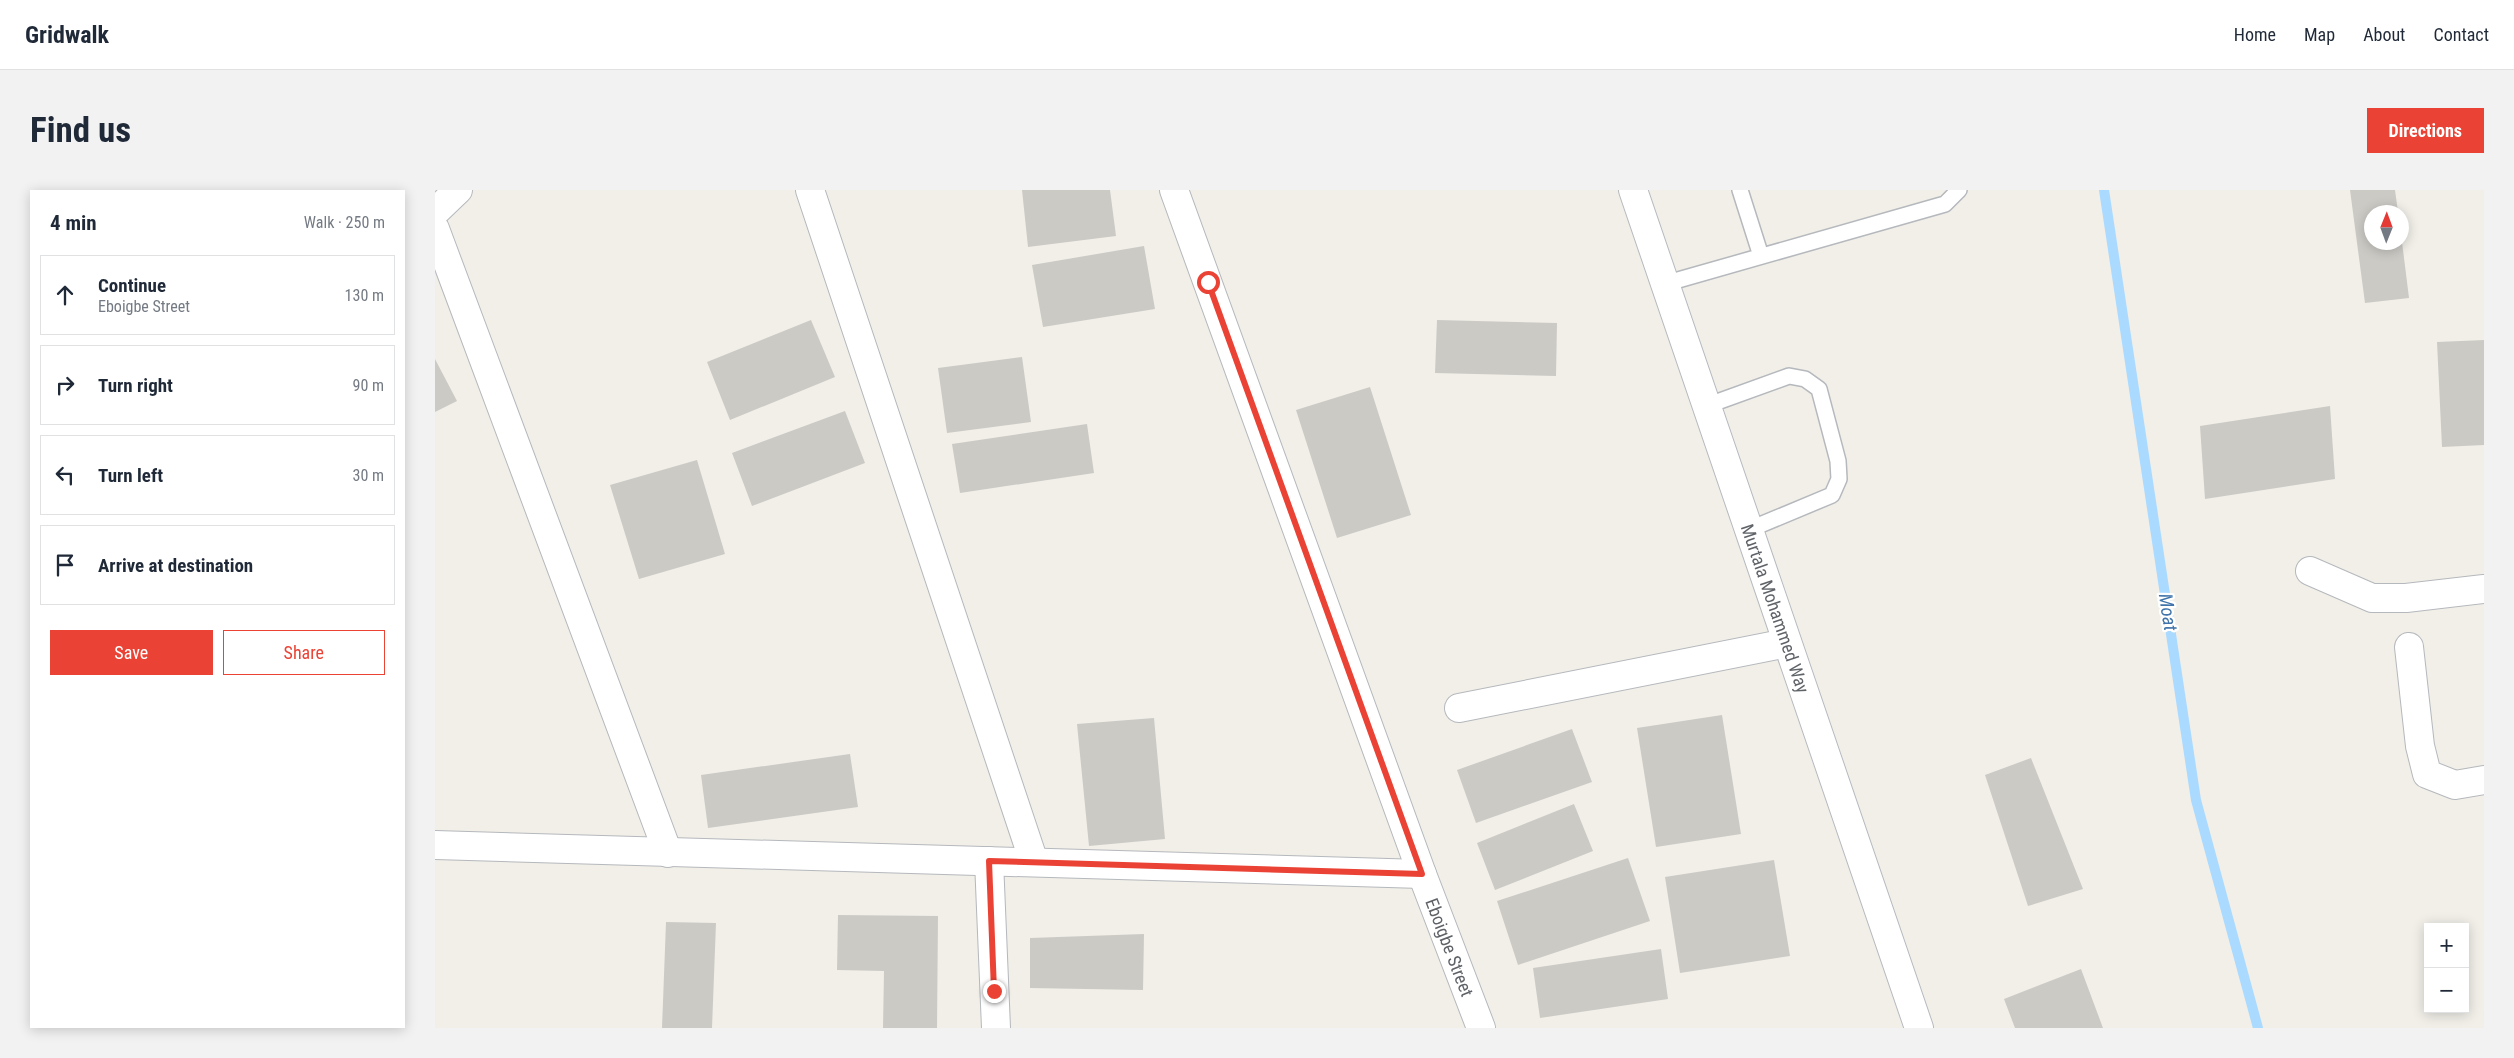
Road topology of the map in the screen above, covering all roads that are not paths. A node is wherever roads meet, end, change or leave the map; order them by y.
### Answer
1 (810, 190) edge
2 (1174, 190) edge
3 (1633, 190) edge
4 (1739, 190) edge
5 (1959, 190) edge
6 (435, 229) edge
7 (1761, 256) junction
8 (1663, 284) junction
9 (1705, 406) junction
10 (1748, 530) junction
11 (2309, 571) dead end
12 (2484, 589) edge
13 (1787, 643) junction
14 (2409, 647) dead end
15 (1459, 708) dead end
16 (2484, 780) edge
17 (435, 845) edge
18 (667, 853) junction
19 (989, 861) junction
20 (1034, 862) junction
21 (1422, 874) junction
22 (996, 1028) edge
23 (1481, 1028) edge
24 (1919, 1028) edge

1 - 20 street
2 - 21 street, Eboigbe Street
3 - 8 street, Murtala Mohammed Way
4 - 7 lane
5 - 7 lane
6 - 18 street
7 - 8 lane
8 - 9 street, Murtala Mohammed Way
9 - 10 street, Murtala Mohammed Way
9 - 10 lane
10 - 13 street, Murtala Mohammed Way
11 - 12 street
13 - 15 street
13 - 24 street, Murtala Mohammed Way
14 - 16 street
17 - 18 street
18 - 19 street
19 - 20 street
19 - 22 street
20 - 21 street
21 - 23 street, Eboigbe Street

